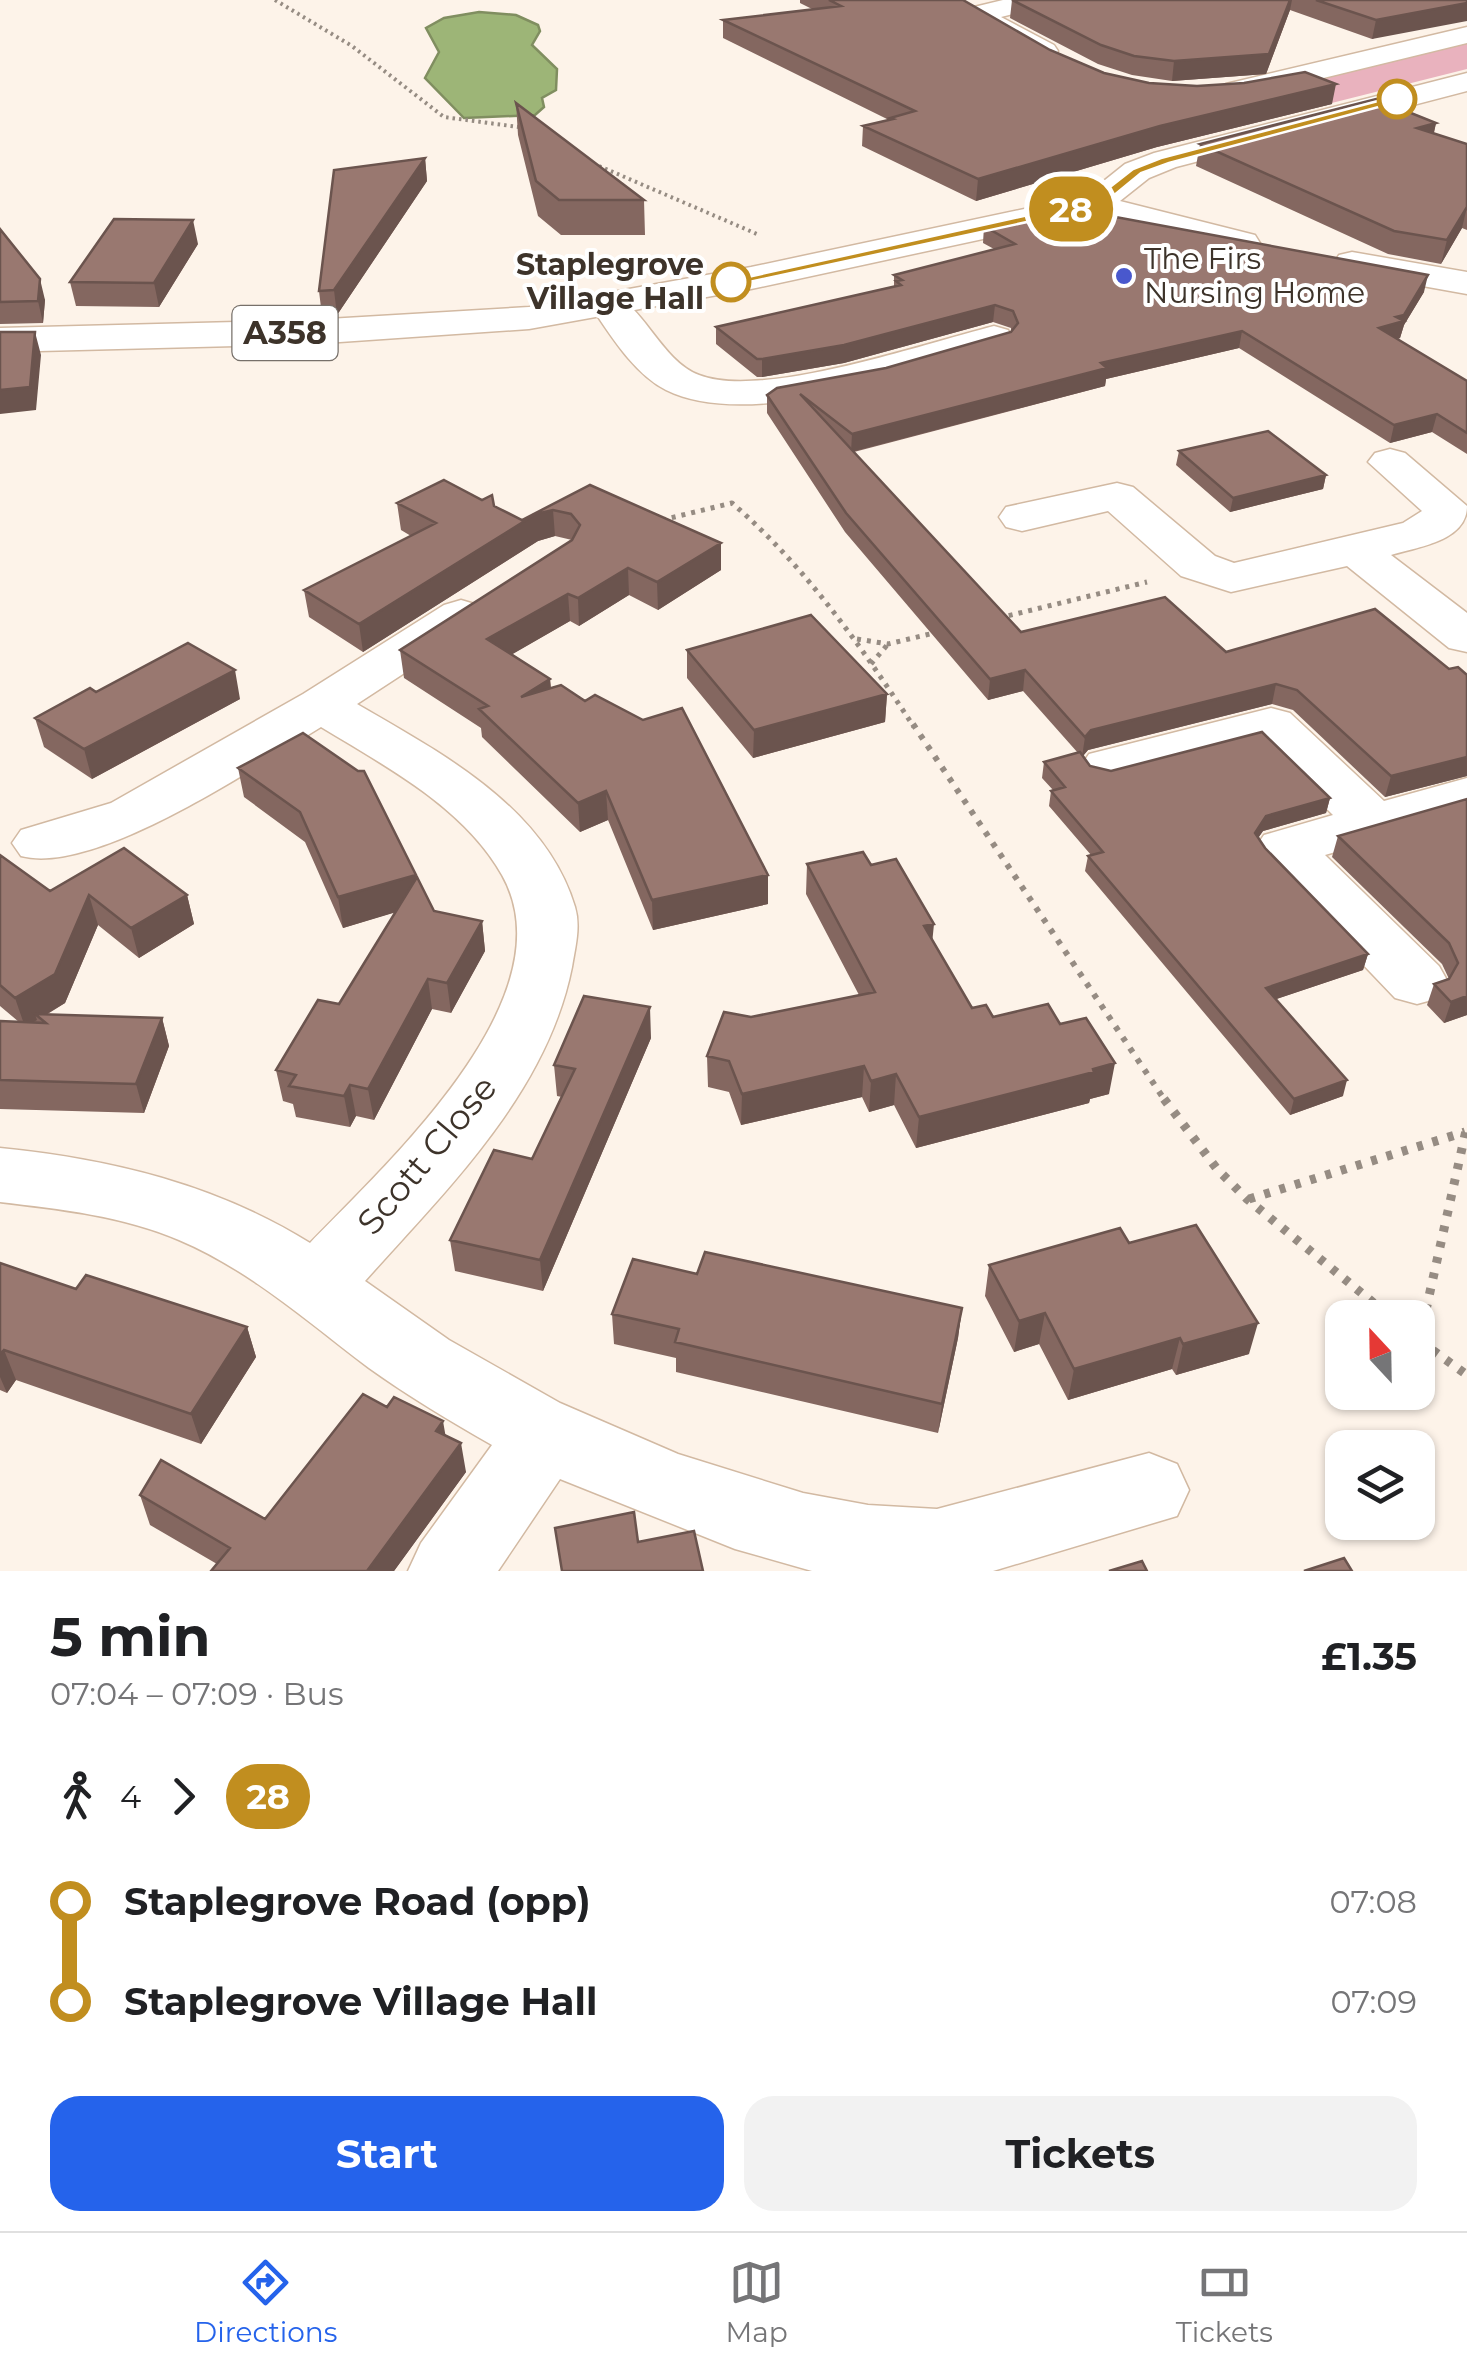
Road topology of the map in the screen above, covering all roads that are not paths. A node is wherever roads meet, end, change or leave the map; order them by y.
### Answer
1 (1034, 0) edge
2 (951, 7) edge
3 (984, 14) junction
4 (1467, 35) edge
5 (1070, 64) edge
6 (1467, 82) edge
7 (1203, 94) edge
8 (1096, 204) junction
9 (1277, 250) edge
10 (1314, 256) edge
11 (1467, 283) edge
12 (609, 305) junction
13 (0, 340) edge
14 (973, 352) edge
15 (1390, 462) dead end
16 (1022, 517) dead end
17 (1356, 550) junction
18 (506, 586) edge
19 (1467, 636) edge
20 (322, 705) junction
21 (1108, 766) edge
22 (1467, 796) edge
23 (1374, 822) junction
24 (41, 843) dead end
25 (1416, 982) dead end
26 (0, 1176) edge
27 (314, 1286) junction
28 (546, 1434) junction
29 (1149, 1490) dead end
30 (936, 1560) edge
31 (450, 1571) edge

1 - 3 street
2 - 3 street
3 - 5 street
4 - 7 street
6 - 8 street, A358
8 - 9 street
8 - 12 street, A358
10 - 11 street
12 - 13 street, A358
12 - 14 street
15 - 17 street
16 - 17 street
17 - 19 street
18 - 20 street
20 - 24 street
20 - 27 street, Scott Close
21 - 23 street
22 - 23 street
23 - 25 street
26 - 27 street
27 - 28 street
28 - 30 street
28 - 31 street
29 - 30 street

